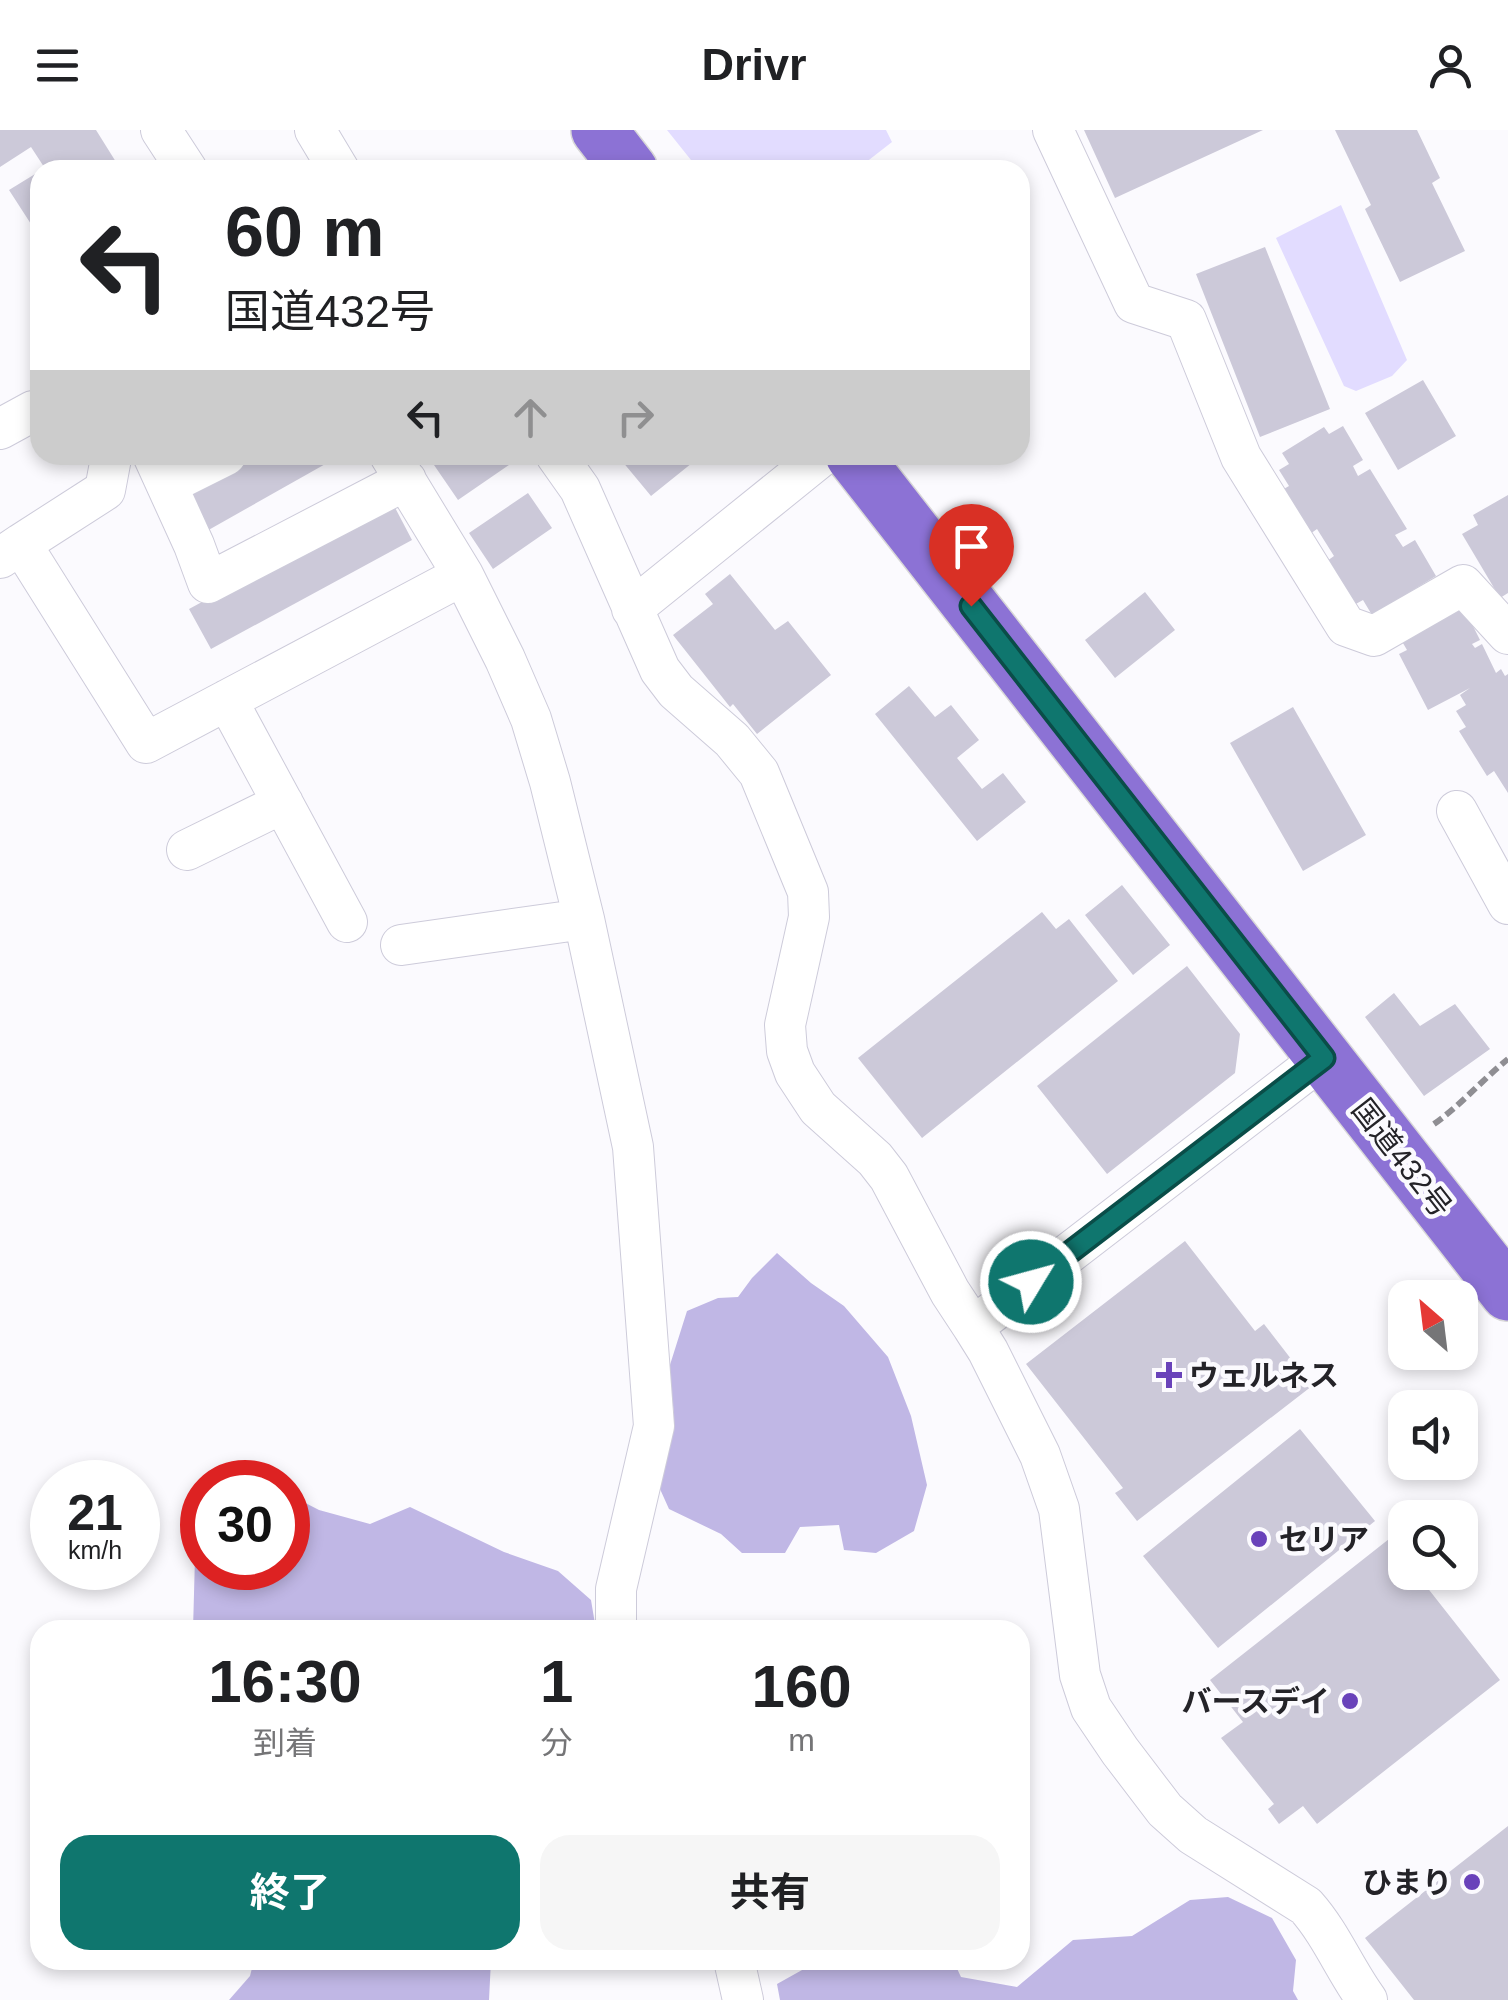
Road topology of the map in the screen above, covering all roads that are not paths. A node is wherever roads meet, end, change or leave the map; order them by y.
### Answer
1 (162, 130) edge
2 (314, 130) edge
3 (599, 130) edge
4 (1053, 130) edge
5 (181, 160) edge
6 (333, 160) edge
7 (622, 160) edge
8 (30, 413) edge
9 (0, 429) edge
10 (110, 465) edge
11 (563, 465) edge
12 (811, 465) edge
13 (861, 465) edge
14 (398, 467) edge
15 (160, 470) edge
16 (10, 551) edge
17 (463, 575) junction
18 (632, 609) junction
19 (1508, 633) edge
20 (227, 700) junction
21 (283, 803) junction
22 (1457, 811) dead end
23 (186, 850) dead end
24 (1508, 904) edge
25 (584, 919) junction
26 (347, 922) dead end
27 (400, 945) dead end
28 (1324, 1058) junction
29 (1508, 1293) edge
30 (973, 1327) junction
31 (616, 1620) edge
32 (736, 1970) edge
33 (743, 2000) edge
34 (1367, 2000) edge

1 - 5 street
2 - 6 street
3 - 7 highway
4 - 19 street
8 - 9 street
10 - 16 street
11 - 18 street
12 - 18 street
13 - 28 highway, 国道432号
14 - 15 street
14 - 17 street
16 - 20 street
17 - 20 street
17 - 25 street
18 - 30 street
20 - 21 street
21 - 23 street
21 - 26 street
22 - 24 street
25 - 27 street
25 - 31 street
28 - 29 highway, 国道432号
28 - 30 street
30 - 34 street
32 - 33 street

